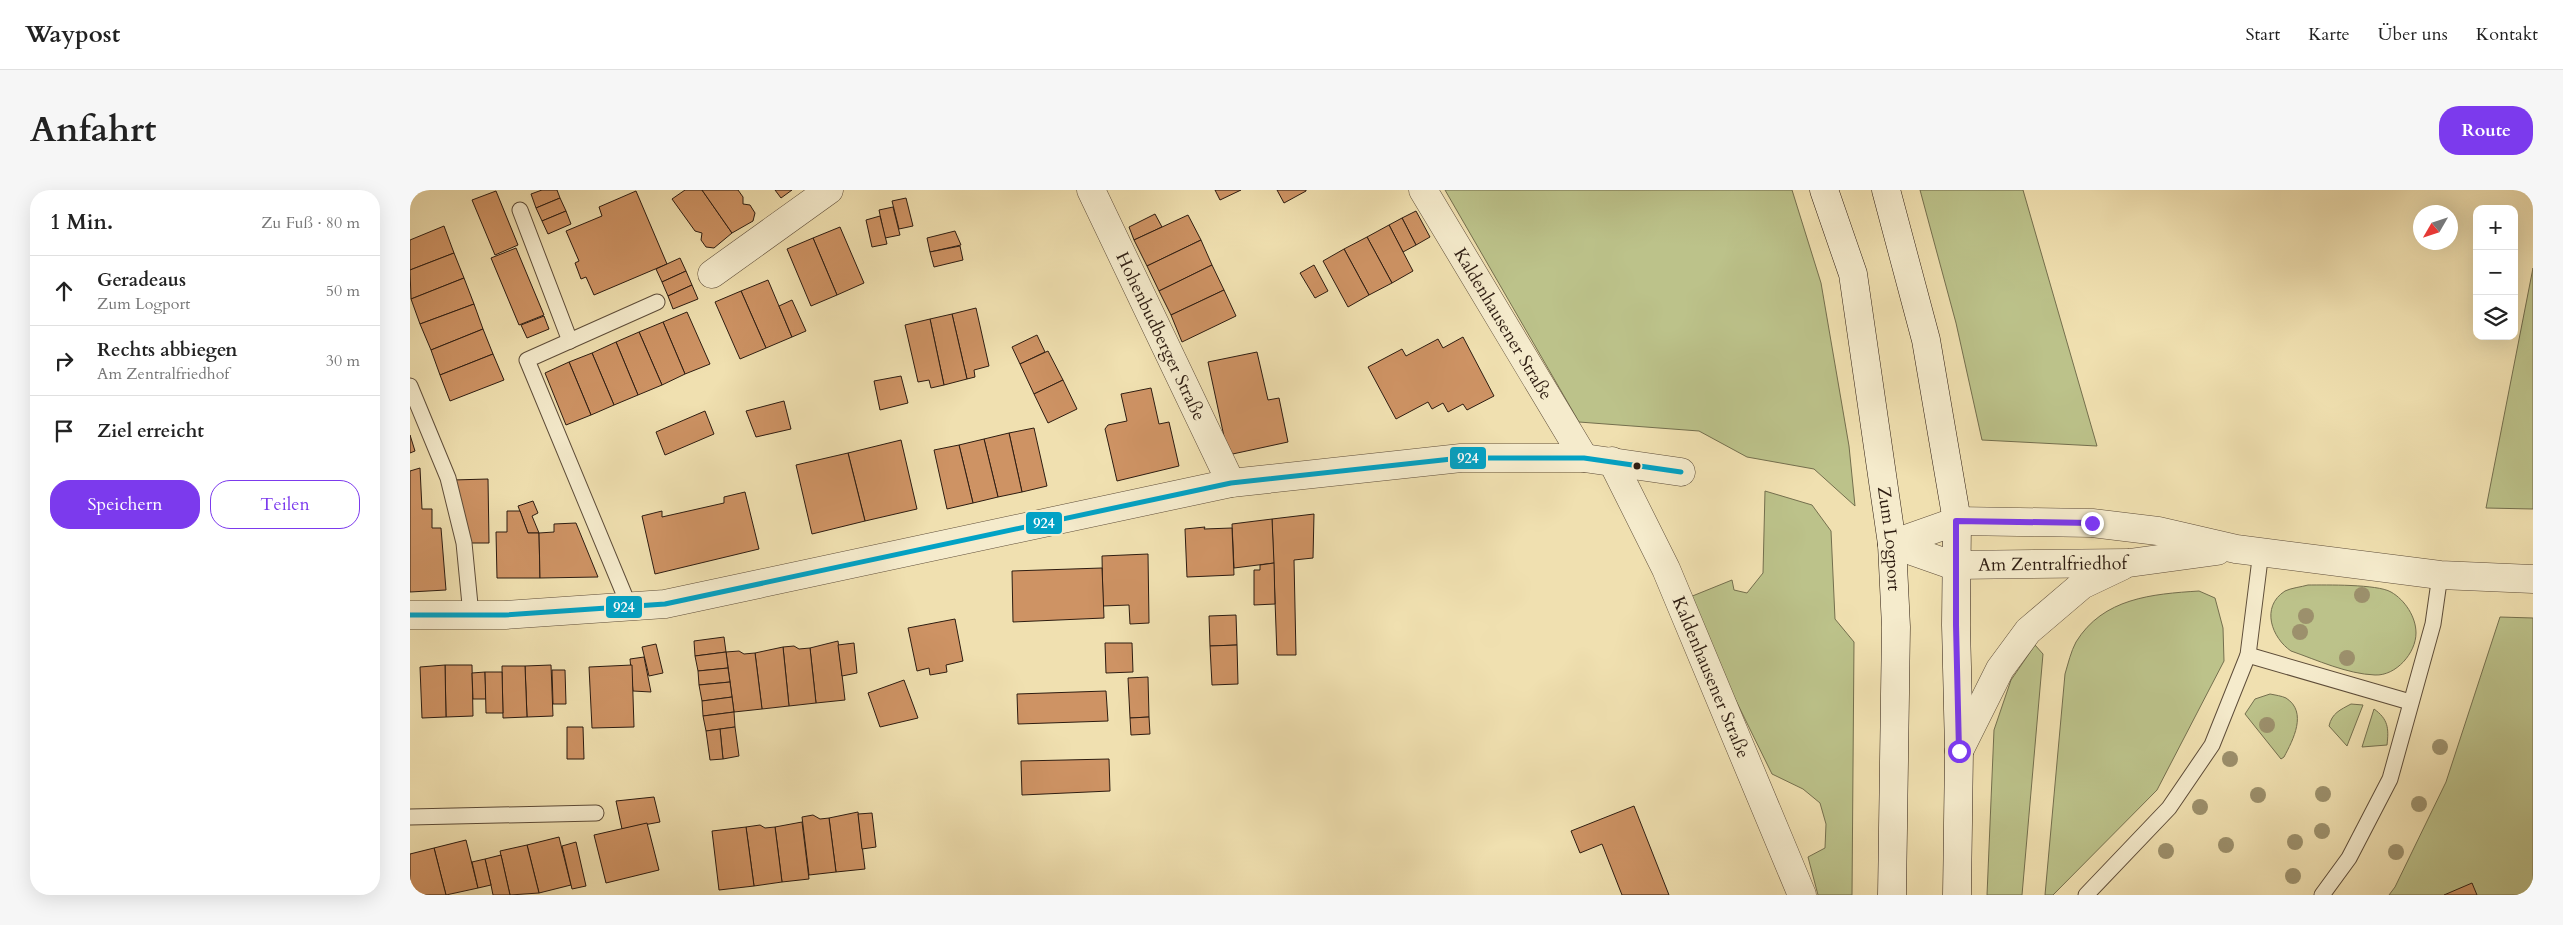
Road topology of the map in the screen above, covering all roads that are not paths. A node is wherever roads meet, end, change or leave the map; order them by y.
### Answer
1 (830, 190) edge
2 (1091, 190) edge
3 (1423, 190) edge
4 (1824, 190) edge
5 (1886, 190) edge
6 (520, 210) dead end
7 (712, 274) dead end
8 (657, 302) dead end
9 (570, 340) junction
10 (410, 386) edge
11 (1584, 458) junction
12 (1612, 461) junction
13 (1681, 472) dead end
14 (1231, 483) junction
15 (1956, 521) junction
16 (1892, 544) junction
17 (2248, 550) junction
18 (2129, 563) junction
19 (1956, 564) junction
20 (2440, 574) junction
21 (2533, 579) edge
22 (628, 606) junction
23 (410, 615) edge
24 (471, 615) junction
25 (2248, 656) junction
26 (2410, 702) junction
27 (1959, 751) junction
28 (596, 813) dead end
29 (410, 817) edge
30 (1802, 895) edge
31 (1892, 895) edge
32 (1957, 895) edge
33 (2086, 895) edge
34 (2322, 895) edge

1 - 7 street
2 - 14 street, Hohenbudberger Straße
3 - 11 street, Kaldenhausener Straße
4 - 16 street, Zum Logport
5 - 15 street
6 - 9 lane
8 - 9 lane
9 - 22 lane
10 - 24 lane
11 - 12 street
11 - 14 street
12 - 13 street
12 - 30 street, Kaldenhausener Straße
14 - 22 street
15 - 16 street, Am Zentralfriedhof
15 - 17 street, Am Zentralfriedhof
15 - 19 street
16 - 19 street, Am Zentralfriedhof
16 - 31 street, Zum Logport
17 - 18 street, Am Zentralfriedhof
17 - 20 street, Am Zentralfriedhof
17 - 25 lane
18 - 19 street, Am Zentralfriedhof
18 - 27 street
19 - 27 street
20 - 21 street, Am Zentralfriedhof
20 - 26 lane
22 - 24 street
23 - 24 street
25 - 26 lane
25 - 33 lane
26 - 34 lane
27 - 32 street
28 - 29 lane

